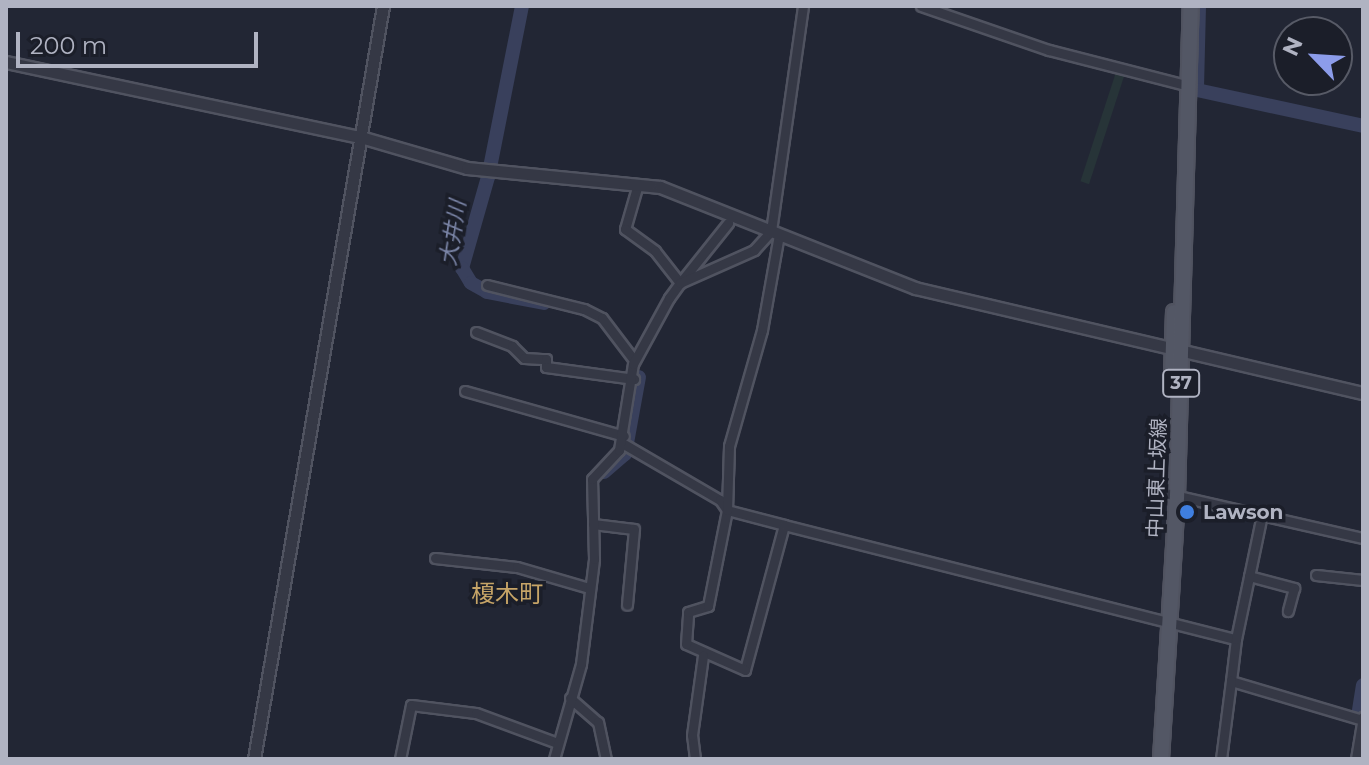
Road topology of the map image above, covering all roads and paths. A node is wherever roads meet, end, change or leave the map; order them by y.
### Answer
1 (383, 6) edge
2 (803, 6) edge
3 (921, 6) edge
4 (1183, 6) edge
5 (1191, 6) edge
6 (6, 62) edge
7 (1185, 85) junction
8 (364, 138) junction
9 (638, 184) junction
10 (728, 223) dead end
11 (775, 233) junction
12 (680, 283) junction
13 (487, 285) dead end
14 (476, 332) dead end
15 (1178, 352) junction
16 (634, 360) junction
17 (634, 379) junction
18 (465, 391) dead end
19 (1363, 393) edge
20 (625, 442) junction
21 (1173, 495) junction
22 (727, 510) junction
23 (1262, 515) junction
24 (593, 524) junction
25 (784, 525) junction
26 (1363, 538) edge
27 (435, 558) dead end
28 (1316, 575) dead end
29 (1249, 576) junction
30 (1363, 580) edge
31 (589, 588) junction
32 (627, 605) dead end
33 (1288, 611) dead end
34 (1167, 622) junction
35 (1236, 639) junction
36 (703, 656) junction
37 (1231, 681) junction
38 (570, 698) junction
39 (1363, 719) edge
40 (557, 743) junction
41 (254, 759) edge
42 (400, 759) edge
43 (554, 759) edge
44 (606, 759) edge
45 (695, 759) edge
46 (1153, 759) edge
47 (1161, 759) edge
48 (1221, 759) edge
49 (1356, 759) edge

1 - 8 street
2 - 11 street
3 - 7 street
4 - 7 main road, 中山東上坂線 / 37
5 - 7 main road, 中山東上坂線 / 37
6 - 8 street
7 - 15 main road, 中山東上坂線 / 37
8 - 9 street
8 - 41 street
9 - 11 street
9 - 12 street
10 - 12 street
11 - 12 street
11 - 15 street
11 - 22 street
12 - 16 street
13 - 16 street
14 - 17 street
15 - 19 street
15 - 21 main road, 中山東上坂線 / 37
16 - 17 street
17 - 20 street
18 - 20 street
20 - 22 street
20 - 24 street
21 - 23 street
21 - 34 main road, 中山東上坂線 / 37
22 - 25 street
22 - 36 street
23 - 26 street
23 - 29 street
24 - 31 street
24 - 32 street
25 - 34 street
25 - 36 street
27 - 31 street
28 - 30 street
29 - 33 street
29 - 35 street
31 - 38 street
34 - 35 street
34 - 46 main road, 中山東上坂線 / 37
34 - 47 main road, 中山東上坂線 / 37
35 - 37 street
36 - 45 street
37 - 39 street
37 - 48 street
38 - 40 street
38 - 44 street
39 - 49 street
40 - 42 street
40 - 43 street

